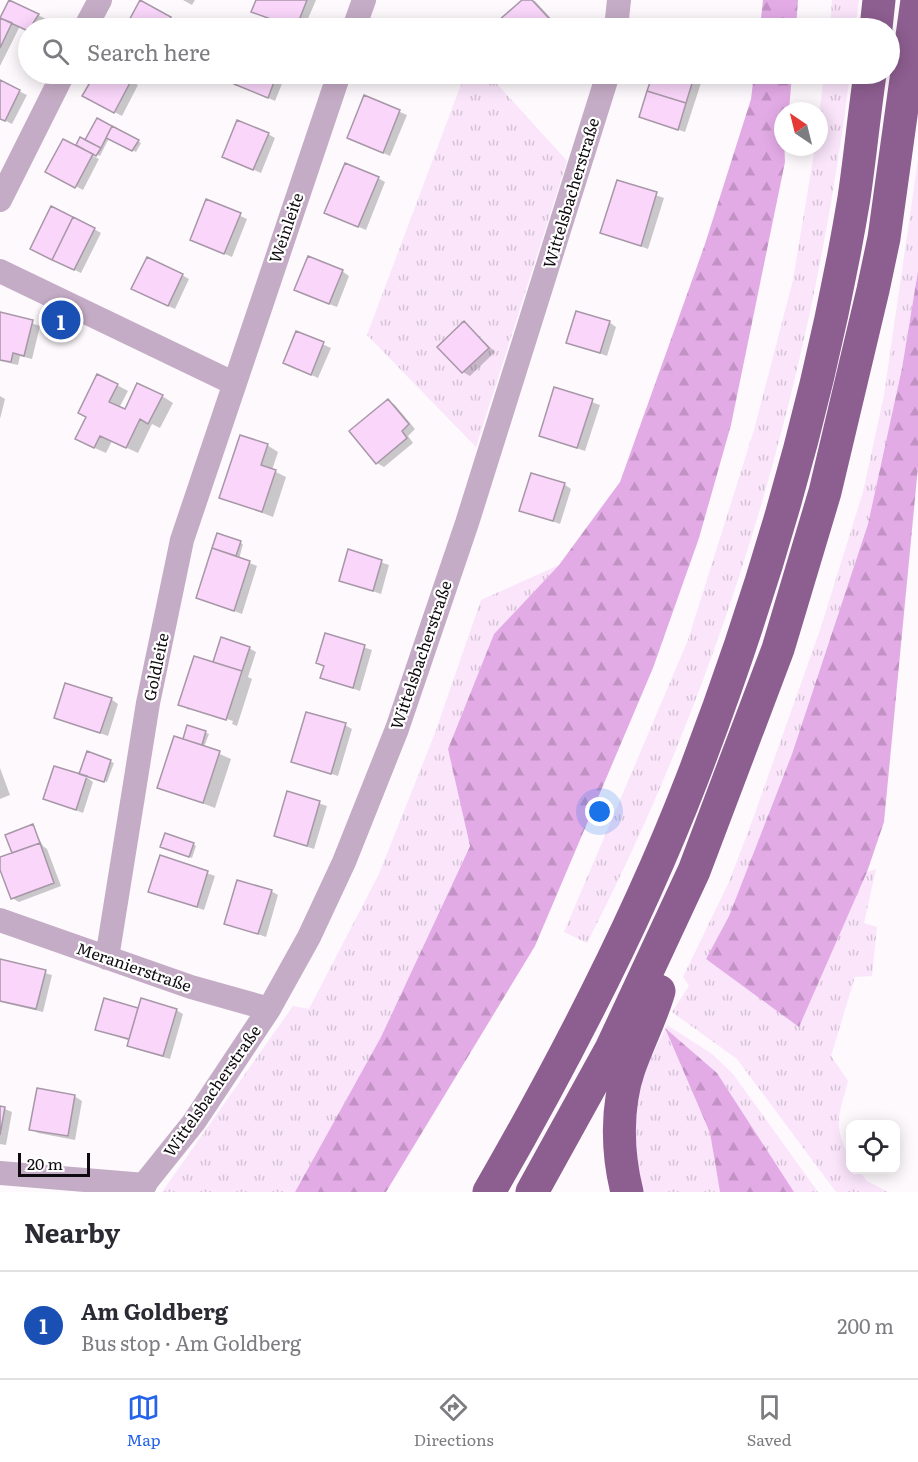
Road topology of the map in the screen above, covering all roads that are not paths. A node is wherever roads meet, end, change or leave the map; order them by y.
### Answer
1 (100, 0) edge
2 (364, 0) edge
3 (620, 0) edge
4 (879, 0) edge
5 (917, 0) edge
6 (91, 18) edge
7 (358, 18) edge
8 (617, 18) edge
9 (877, 18) edge
10 (58, 84) edge
11 (336, 84) edge
12 (605, 84) edge
13 (869, 84) edge
14 (0, 200) edge
15 (0, 271) edge
16 (233, 383) junction
17 (694, 871) junction
18 (0, 920) edge
19 (107, 958) junction
20 (269, 1009) junction
21 (0, 1173) edge
22 (141, 1188) edge
23 (489, 1192) edge
24 (532, 1192) edge
25 (627, 1192) edge

1 - 6 street
2 - 7 street
3 - 8 street
4 - 9 highway
5 - 17 highway
10 - 14 street
11 - 16 street, Weinleite
12 - 20 street, Wittelsbacherstraße
13 - 23 highway
15 - 16 street
16 - 19 street, Goldleite
17 - 24 highway
17 - 25 highway
18 - 19 street, Meranierstraße
19 - 20 street, Meranierstraße
20 - 22 street, Wittelsbacherstraße
21 - 22 street

